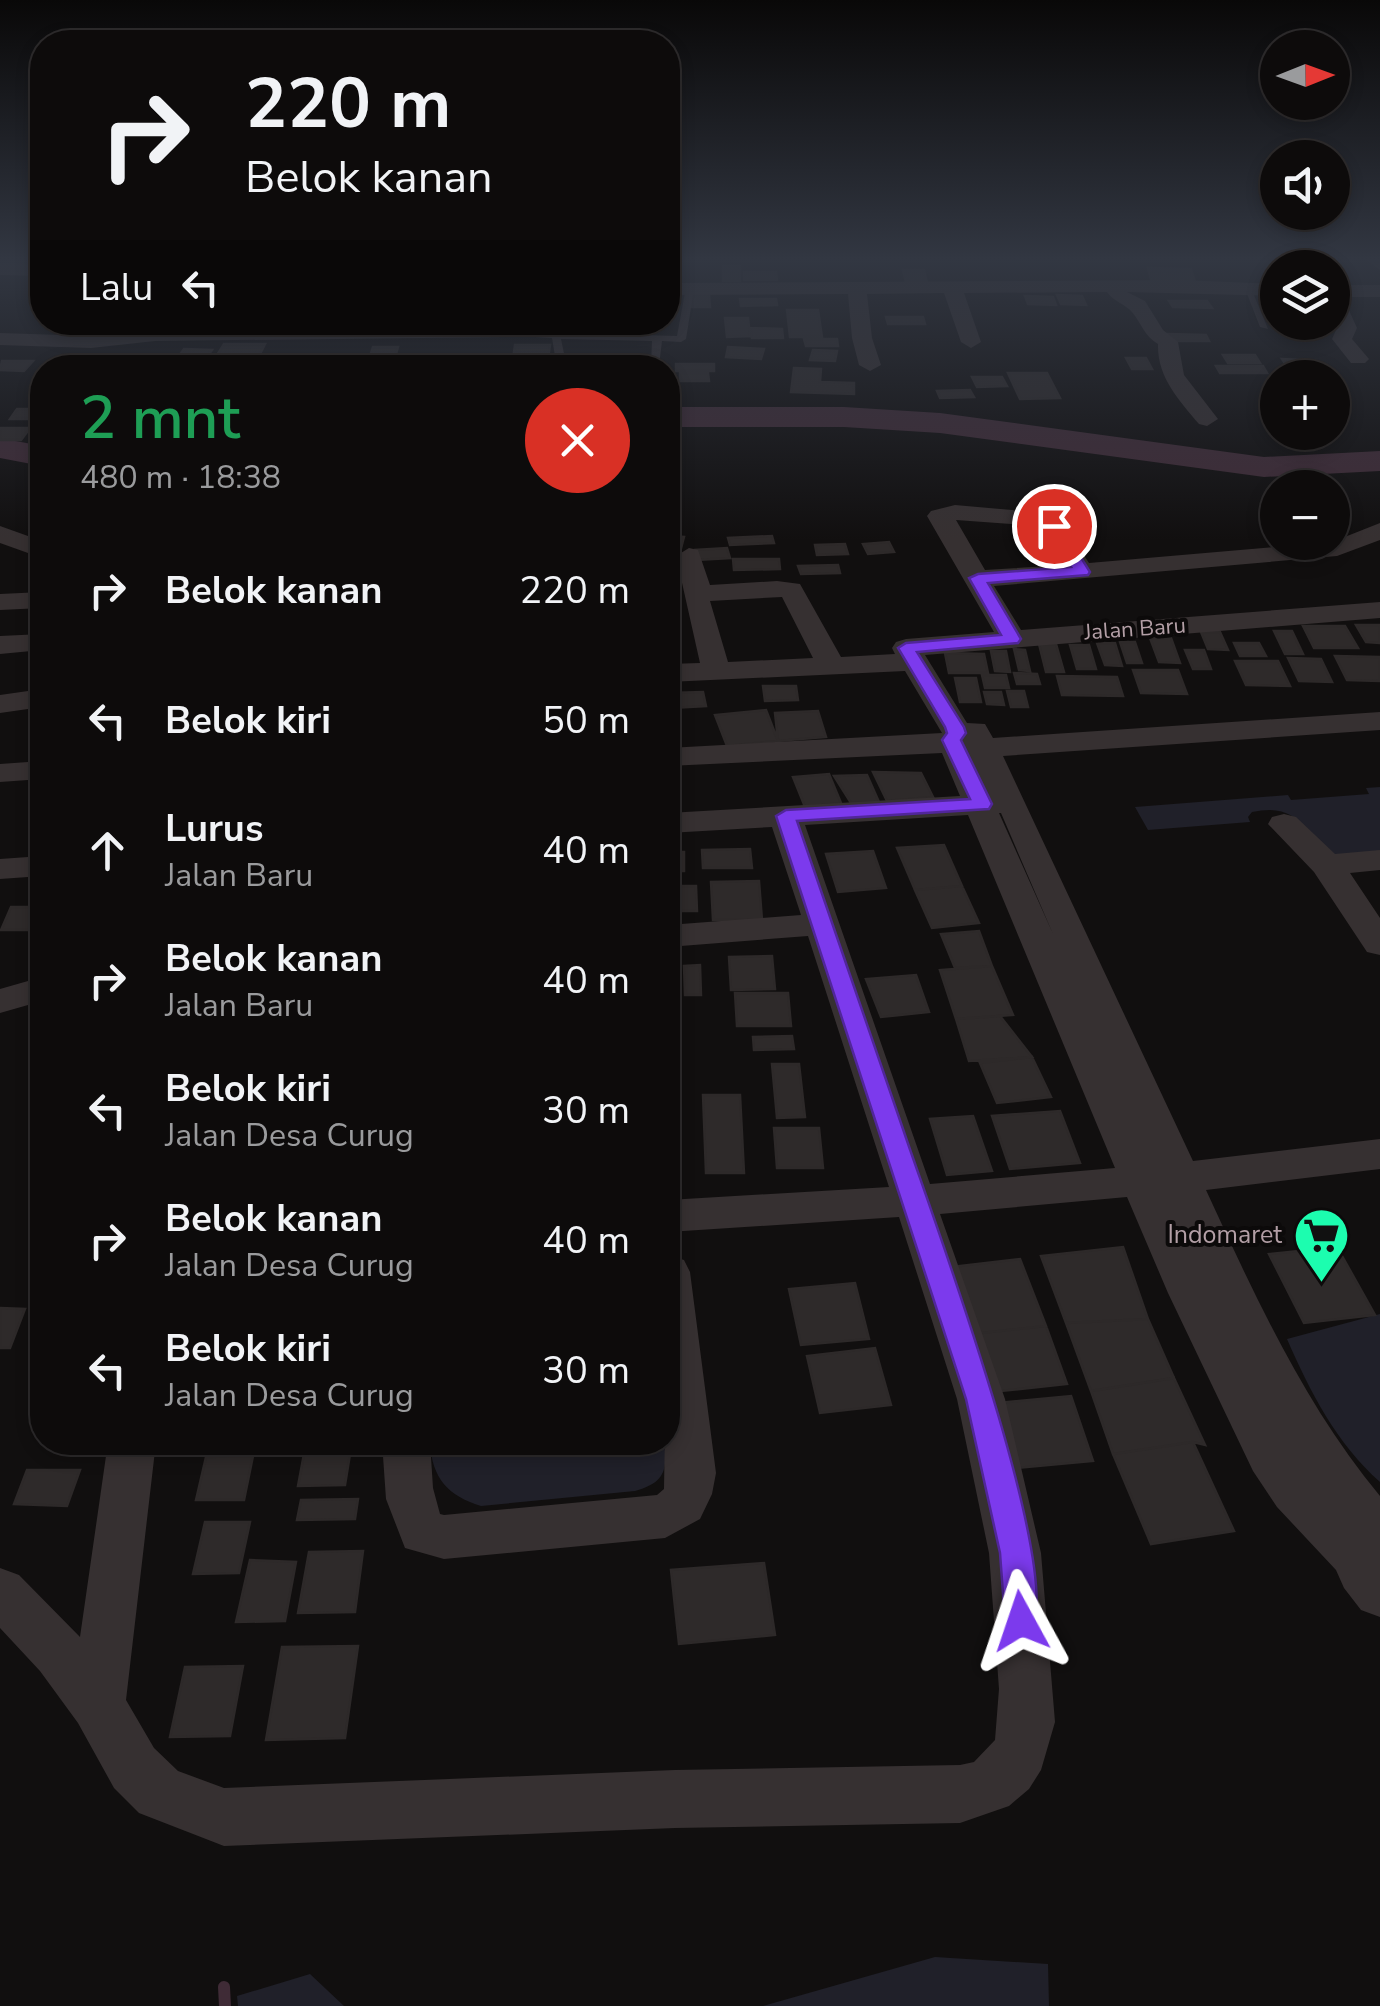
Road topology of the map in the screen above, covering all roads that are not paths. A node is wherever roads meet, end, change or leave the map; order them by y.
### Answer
1 (866, 353) edge
2 (1167, 353) edge
3 (1352, 353) edge
4 (1358, 360) dead end
5 (870, 365) dead end
6 (1207, 419) dead end
7 (1380, 531) edge
8 (0, 534) edge
9 (30, 545) edge
10 (689, 556) dead end
11 (1082, 572) junction
12 (978, 578) junction
13 (699, 594) junction
14 (30, 601) edge
15 (0, 602) edge
16 (1380, 610) edge
17 (1012, 639) junction
18 (30, 643) edge
19 (0, 645) edge
20 (910, 655) junction
21 (828, 660) junction
22 (716, 670) junction
23 (680, 672) edge
24 (30, 700) edge
25 (0, 704) edge
26 (1372, 713) edge
27 (963, 738) junction
28 (680, 756) edge
29 (30, 771) edge
30 (0, 773) edge
31 (997, 804) junction
32 (786, 816) junction
33 (680, 821) edge
34 (1284, 824) dead end
35 (1380, 860) edge
36 (1327, 865) junction
37 (30, 867) edge
38 (0, 869) edge
39 (823, 924) junction
40 (680, 935) edge
41 (1380, 944) edge
42 (30, 992) edge
43 (0, 1000) edge
44 (1380, 1154) edge
45 (1162, 1178) junction
46 (914, 1201) junction
47 (680, 1215) edge
48 (680, 1377) edge
49 (130, 1455) edge
50 (406, 1455) edge
51 (1375, 1556) edge
52 (0, 1592) edge
53 (98, 1704) junction

1 - 5 street
2 - 6 street
3 - 4 street
7 - 11 street
8 - 9 street
10 - 13 street
11 - 12 street
11 - 12 street
12 - 17 street
13 - 21 street
13 - 22 street
14 - 15 street
16 - 17 street, Jalan Baru
17 - 20 street, Jalan Baru
18 - 19 street
20 - 21 street, Jalan Baru
20 - 27 street
21 - 22 street, Jalan Baru
22 - 23 street, Jalan Baru
24 - 25 street
26 - 27 street
27 - 28 street
27 - 31 street
29 - 30 street
31 - 32 street
31 - 45 street
32 - 33 street
32 - 39 street
34 - 36 street
35 - 36 street
36 - 41 street
37 - 38 street
39 - 40 street
39 - 46 street
42 - 43 street
44 - 45 street
45 - 46 street
45 - 51 street
46 - 47 street
46 - 53 street
48 - 50 street
49 - 53 street
52 - 53 street

